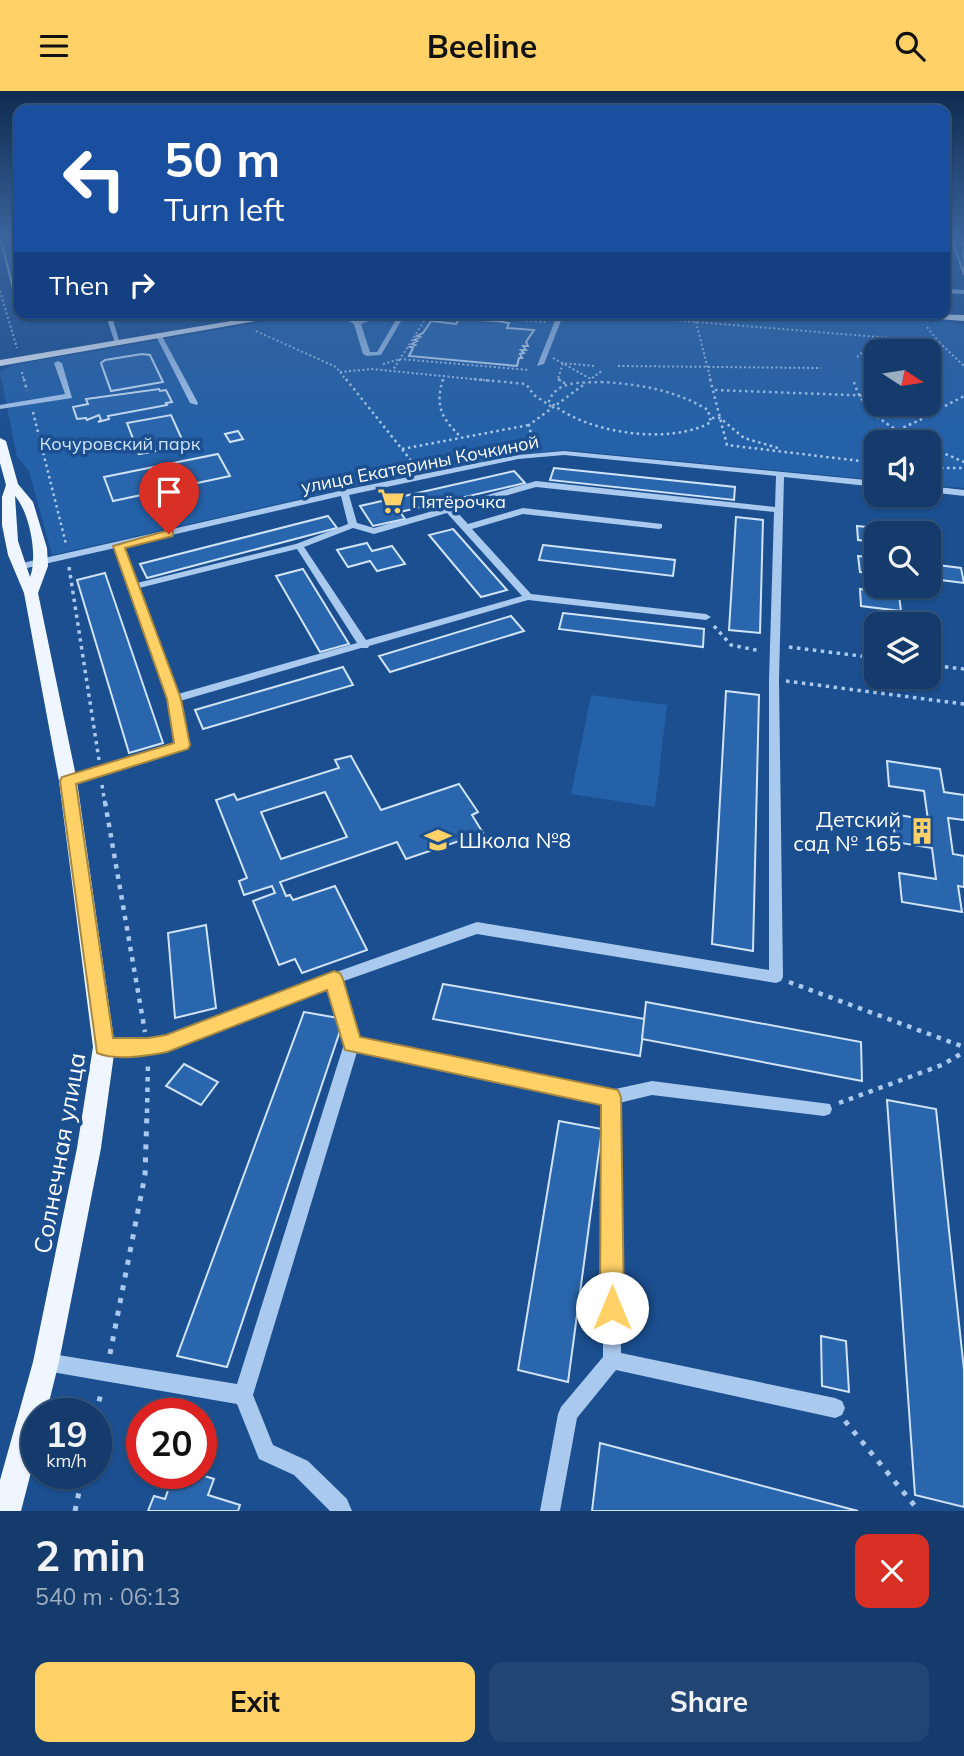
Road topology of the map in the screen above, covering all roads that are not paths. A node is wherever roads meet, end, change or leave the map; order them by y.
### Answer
1 (110, 319) edge
2 (261, 319) edge
3 (349, 319) edge
4 (367, 319) edge
5 (400, 319) edge
6 (559, 319) edge
7 (357, 323) junction
8 (159, 336) junction
9 (118, 343) junction
10 (0, 363) edge
11 (58, 363) dead end
12 (540, 364) dead end
13 (194, 403) dead end
14 (0, 407) edge
15 (0, 441) edge
16 (780, 473) junction
17 (864, 483) edge
18 (12, 485) junction
19 (941, 490) edge
20 (344, 493) junction
21 (964, 493) edge
22 (448, 508) junction
23 (778, 510) junction
24 (353, 525) junction
25 (659, 526) dead end
26 (465, 528) junction
27 (299, 545) junction
28 (119, 546) junction
29 (42, 562) junction
30 (18, 567) junction
31 (133, 586) junction
32 (31, 593) junction
33 (527, 597) junction
34 (706, 617) road end
35 (364, 646) junction
36 (174, 699) junction
37 (68, 781) junction
38 (334, 979) junction
39 (352, 1044) junction
40 (104, 1047) junction
41 (611, 1097) junction
42 (824, 1109) road end
43 (612, 1360) junction
44 (46, 1362) junction
45 (243, 1395) junction
46 (835, 1408) road end
47 (6, 1511) edge
48 (342, 1511) edge
49 (550, 1511) edge

1 - 9 street
2 - 8 main road
3 - 7 street
4 - 7 street
5 - 7 street
6 - 12 street
8 - 9 main road
8 - 13 street
9 - 10 main road
11 - 14 street
15 - 18 main road, Солнечная улица
16 - 17 street, улица Екатерины Кочкиной
16 - 20 street, улица Екатерины Кочкиной
16 - 23 street
18 - 29 main road, Солнечная улица
18 - 30 main road, Солнечная улица
19 - 21 street
20 - 24 street
20 - 28 street, улица Екатерины Кочкиной
22 - 23 street
22 - 24 street
22 - 26 street
23 - 38 street
24 - 27 street
25 - 26 street
26 - 33 street
27 - 31 street
27 - 35 street
28 - 29 street, улица Екатерины Кочкиной
28 - 31 lane
29 - 30 street, улица Екатерины Кочкиной
29 - 32 main road
30 - 32 main road, Солнечная улица
31 - 36 lane
32 - 37 main road, Солнечная улица
33 - 34 street
33 - 35 street
35 - 36 street
36 - 37 lane
37 - 40 main road, Солнечная улица
38 - 39 street
38 - 40 street
39 - 41 lane
39 - 45 street
40 - 44 main road, Солнечная улица
41 - 42 street
41 - 43 street
43 - 46 street
43 - 49 street
44 - 45 street
44 - 47 main road, Солнечная улица
45 - 48 lane

